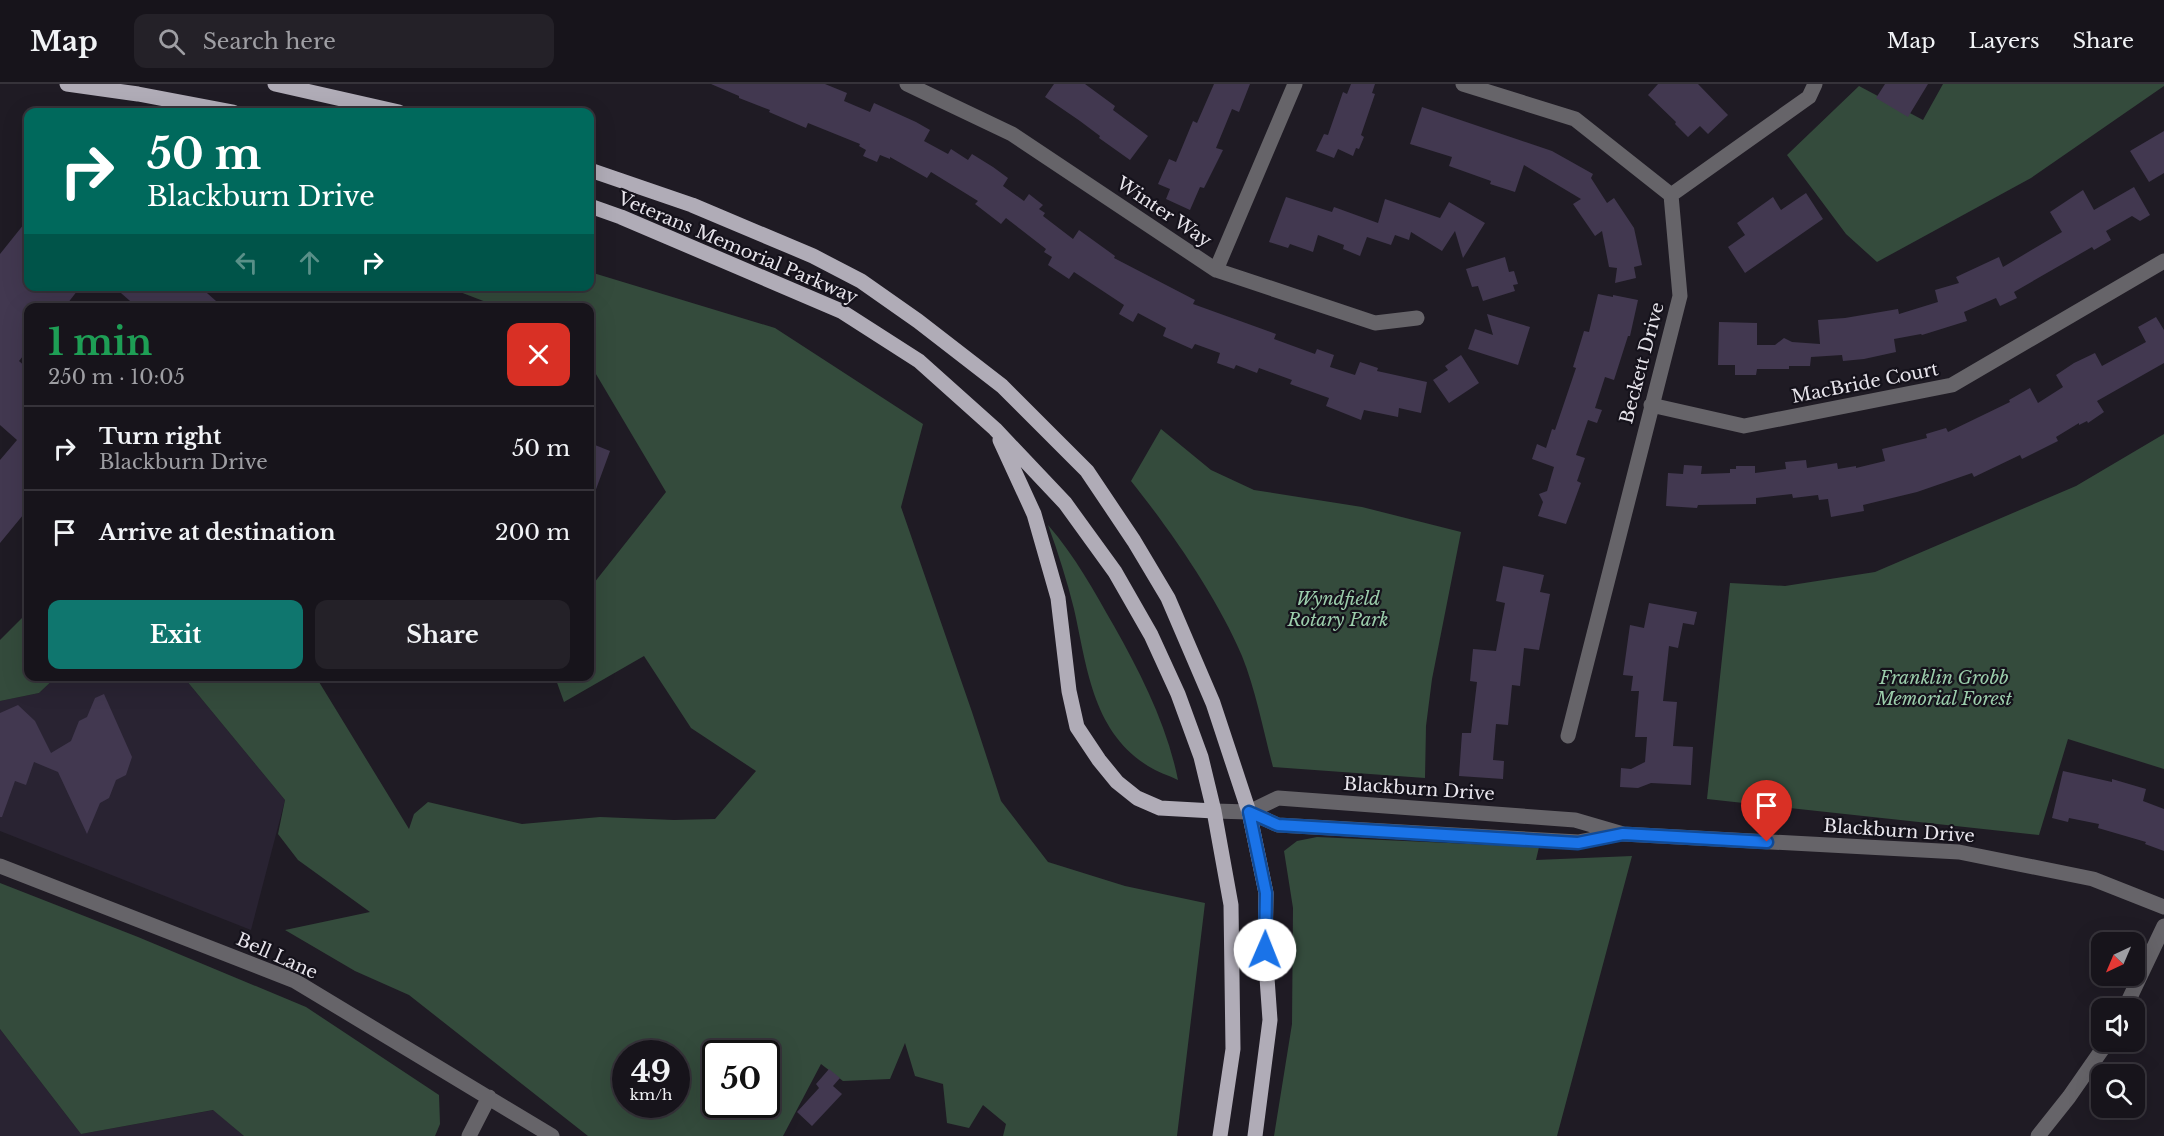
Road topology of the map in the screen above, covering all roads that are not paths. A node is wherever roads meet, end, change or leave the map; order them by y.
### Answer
1 (68, 84) edge
2 (275, 84) edge
3 (907, 84) edge
4 (1295, 84) edge
5 (1463, 84) edge
6 (1815, 84) edge
7 (213, 108) edge
8 (381, 108) edge
9 (594, 171) edge
10 (1671, 195) junction
11 (594, 208) edge
12 (2164, 261) edge
13 (1216, 270) junction
14 (1417, 318) dead end
15 (1651, 405) junction
16 (995, 429) junction
17 (1568, 736) dead end
18 (1214, 811) junction
19 (1249, 812) junction
20 (1623, 834) junction
21 (0, 866) edge
22 (2164, 907) edge
23 (2164, 926) edge
24 (2130, 998) edge
25 (2100, 1052) edge
26 (489, 1097) junction
27 (469, 1136) edge
28 (552, 1136) edge
29 (1220, 1136) edge
30 (1255, 1136) edge
31 (2038, 1136) edge

1 - 7 main road
2 - 8 main road
3 - 13 street, Winter Way
4 - 13 street
5 - 10 street
6 - 10 street
9 - 19 main road, Veterans Memorial Parkway
10 - 15 street, Beckett Drive
11 - 16 main road, Veterans Memorial Parkway
12 - 15 street, MacBride Court
13 - 14 street, Winter Way
15 - 17 street, Beckett Drive
16 - 18 main road, Veterans Memorial Parkway
16 - 18 main road
18 - 19 street, Blackburn Drive
18 - 29 main road, Veterans Memorial Parkway
19 - 20 street, Blackburn Drive
19 - 20 street, Blackburn Drive
19 - 30 main road, Veterans Memorial Parkway
20 - 22 street, Blackburn Drive
21 - 26 street, Bell Lane
23 - 24 street
25 - 31 street
26 - 27 street
26 - 28 street, Bell Lane

